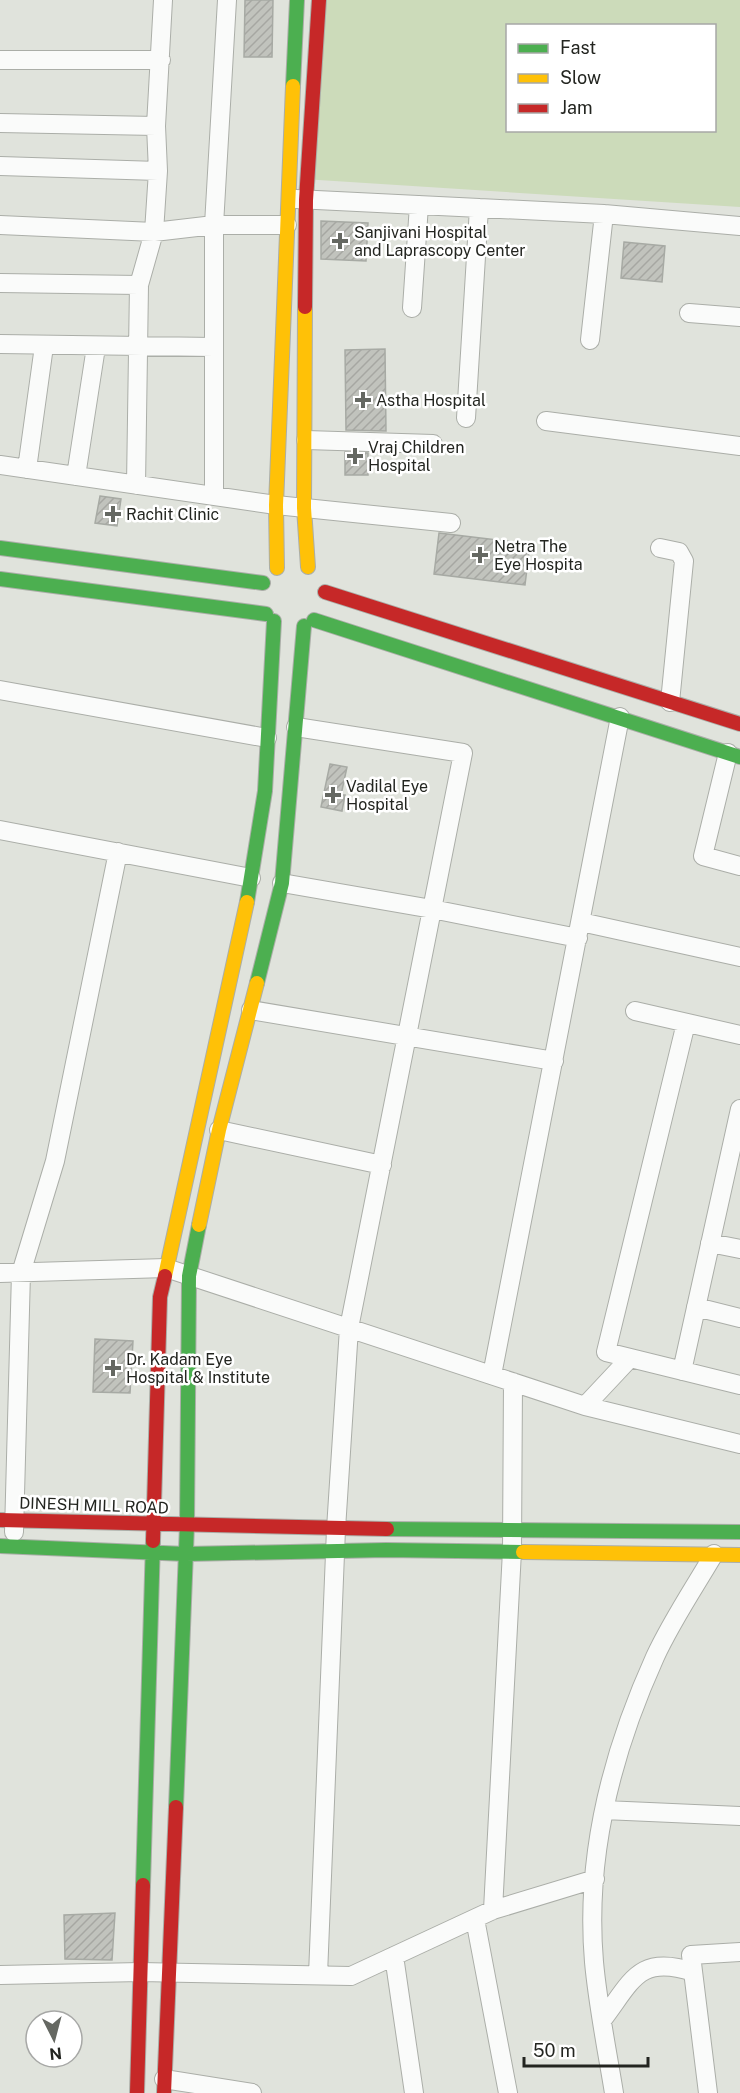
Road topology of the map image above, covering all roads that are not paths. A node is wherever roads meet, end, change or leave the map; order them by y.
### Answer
1 (156, 0) edge
2 (163, 0) edge
3 (227, 0) edge
4 (297, 0) edge
5 (318, 0) edge
6 (0, 60) edge
7 (160, 60) junction
8 (0, 123) edge
9 (156, 126) junction
10 (0, 166) edge
11 (158, 171) junction
12 (297, 199) junction
13 (419, 205) junction
14 (478, 208) junction
15 (604, 214) junction
16 (0, 225) edge
17 (214, 225) junction
18 (287, 225) junction
19 (740, 226) edge
20 (154, 232) junction
21 (0, 283) edge
22 (139, 285) junction
23 (412, 308) dead end
24 (689, 313) dead end
25 (740, 317) edge
26 (590, 340) dead end
27 (0, 344) edge
28 (138, 345) junction
29 (44, 346) junction
30 (96, 347) junction
31 (214, 347) junction
32 (466, 418) dead end
33 (546, 421) dead end
34 (306, 440) junction
35 (433, 444) dead end
36 (740, 447) edge
37 (0, 465) edge
38 (27, 469) junction
39 (76, 476) junction
40 (136, 485) junction
41 (214, 496) junction
42 (276, 505) junction
43 (304, 508) junction
44 (451, 523) dead end
45 (0, 548) edge
46 (660, 548) dead end
47 (0, 579) edge
48 (294, 597) junction
49 (0, 690) edge
50 (670, 702) junction
51 (620, 717) junction
52 (740, 724) edge
53 (296, 727) junction
54 (267, 738) junction
55 (734, 755) edge
56 (0, 830) edge
57 (118, 852) junction
58 (740, 866) edge
59 (251, 878) junction
60 (282, 883) junction
61 (432, 909) junction
62 (580, 930) junction
63 (740, 957) edge
64 (251, 1010) junction
65 (635, 1011) dead end
66 (686, 1023) junction
67 (407, 1035) junction
68 (740, 1035) edge
69 (554, 1061) junction
70 (740, 1109) edge
71 (219, 1130) junction
72 (382, 1165) junction
73 (732, 1179) edge
74 (710, 1243) junction
75 (740, 1249) edge
76 (166, 1268) junction
77 (0, 1273) edge
78 (21, 1273) junction
79 (189, 1276) junction
80 (696, 1307) junction
81 (740, 1318) edge
82 (349, 1328) junction
83 (630, 1358) junction
84 (682, 1371) junction
85 (492, 1375) junction
86 (513, 1382) junction
87 (740, 1385) edge
88 (585, 1406) junction
89 (740, 1444) edge
90 (7, 1520) edge
91 (154, 1524) junction
92 (187, 1525) junction
93 (336, 1529) junction
94 (511, 1532) junction
95 (740, 1532) edge
96 (7, 1545) edge
97 (335, 1550) junction
98 (153, 1551) junction
99 (512, 1551) junction
100 (186, 1554) junction
101 (714, 1554) junction
102 (740, 1555) edge
103 (604, 1810) junction
104 (740, 1816) edge
105 (595, 1879) junction
106 (493, 1910) junction
107 (475, 1919) junction
108 (740, 1952) edge
109 (394, 1956) junction
110 (140, 1972) junction
111 (168, 1972) junction
112 (693, 1972) junction
113 (0, 1975) edge
114 (318, 1975) junction
115 (603, 2019) junction
116 (164, 2086) edge
117 (137, 2093) edge
118 (252, 2093) edge
119 (414, 2093) edge
120 (508, 2093) edge
121 (614, 2093) edge
122 (708, 2093) edge

1 - 2 street
2 - 7 street
3 - 17 street
4 - 12 main road
5 - 12 main road
6 - 7 street
7 - 9 street
8 - 9 street
9 - 11 street
10 - 11 street
11 - 20 street
12 - 13 street
12 - 18 main road
12 - 34 main road
13 - 14 street
13 - 23 street
14 - 15 street
14 - 32 street
15 - 19 street
15 - 26 street
16 - 20 street
17 - 18 street
17 - 20 street
17 - 31 street
18 - 42 main road
20 - 22 street
21 - 22 street
22 - 28 street
24 - 25 street
27 - 29 street
28 - 30 street
28 - 31 street
28 - 40 street
29 - 30 street
29 - 38 street
30 - 39 street
31 - 41 street
33 - 36 street
34 - 35 street
34 - 43 main road
37 - 38 street
38 - 39 street
39 - 40 street
40 - 41 street
41 - 42 street
42 - 43 street
42 - 48 main road
43 - 44 street
43 - 48 main road
45 - 48 main road
46 - 50 street
47 - 48 main road
48 - 50 main road
48 - 51 main road
48 - 53 main road
48 - 54 main road
49 - 54 street
50 - 52 main road
51 - 55 main road
51 - 62 street
53 - 60 main road
53 - 61 street
54 - 59 main road
55 - 58 street
56 - 57 street
57 - 59 street
57 - 78 street
59 - 76 main road
60 - 61 street
60 - 64 main road
61 - 62 street
61 - 67 street
62 - 63 street
62 - 69 street
64 - 67 street
64 - 71 main road
65 - 66 street
66 - 68 street
66 - 83 street
67 - 69 street
67 - 72 street
69 - 85 street
70 - 73 street
71 - 72 street
71 - 79 main road
72 - 82 street
73 - 74 street
74 - 75 street
74 - 80 street
76 - 78 street
76 - 79 street
76 - 91 main road
77 - 78 street
78 - 90 street
79 - 82 street
79 - 92 main road
80 - 81 street
80 - 84 street
82 - 85 street
82 - 93 street
83 - 84 street
83 - 88 street
84 - 87 street
85 - 86 street
86 - 88 street
86 - 94 street
88 - 89 street
90 - 91 main road, DINESH MILL ROAD
90 - 96 street
91 - 92 main road, DINESH MILL ROAD
91 - 98 main road
92 - 93 main road, DINESH MILL ROAD
92 - 100 main road
93 - 94 main road, DINESH MILL ROAD
93 - 97 street
94 - 95 main road, DINESH MILL ROAD
94 - 99 street
96 - 98 main road
97 - 99 main road
97 - 100 main road
97 - 114 street
98 - 100 main road
98 - 110 main road
99 - 101 main road
99 - 106 street
100 - 111 main road
101 - 102 main road
101 - 103 street
103 - 104 street
103 - 105 street
105 - 106 street
105 - 115 street
106 - 107 street
107 - 109 street
107 - 120 street
108 - 112 street
109 - 114 street
109 - 119 street
110 - 111 street
110 - 113 street
110 - 117 main road
111 - 114 street
111 - 116 main road
112 - 115 street
112 - 122 street
115 - 121 street
116 - 118 street

